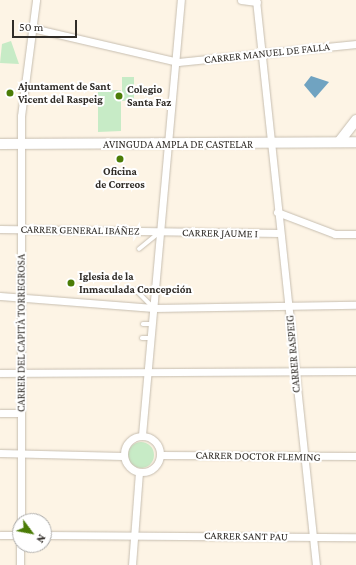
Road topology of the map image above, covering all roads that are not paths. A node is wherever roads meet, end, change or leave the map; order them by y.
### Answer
1 (36, 0) edge
2 (182, 0) edge
3 (241, 0) edge
4 (256, 1) edge
5 (32, 28) junction
6 (356, 44) edge
7 (262, 55) junction
8 (178, 62) junction
9 (356, 120) edge
10 (339, 142) junction
11 (356, 142) edge
12 (270, 143) junction
13 (0, 144) edge
14 (21, 144) junction
15 (169, 144) junction
16 (277, 212) junction
17 (0, 229) edge
18 (22, 229) junction
19 (160, 232) junction
20 (280, 233) junction
21 (356, 234) edge
22 (139, 249) dead end
23 (136, 290) dead end
24 (0, 296) edge
25 (21, 296) junction
26 (289, 305) junction
27 (356, 305) edge
28 (154, 308) junction
29 (143, 324) dead end
30 (152, 324) junction
31 (142, 338) dead end
32 (151, 338) junction
33 (295, 371) junction
34 (356, 371) edge
35 (0, 373) edge
36 (20, 373) junction
37 (148, 373) junction
38 (0, 413) edge
39 (20, 413) junction
40 (142, 435) junction
41 (0, 453) edge
42 (21, 453) junction
43 (160, 454) junction
44 (123, 456) junction
45 (356, 456) edge
46 (302, 457) junction
47 (139, 472) junction
48 (21, 513) edge
49 (0, 535) edge
50 (12, 535) edge
51 (52, 535) edge
52 (135, 535) junction
53 (314, 537) junction
54 (356, 537) edge
55 (20, 553) edge
56 (20, 565) edge
57 (132, 565) edge
58 (316, 565) edge

1 - 5 street, CARRER DEL CAPITÀ TORREGROSA
2 - 8 street
3 - 4 street
4 - 7 street, CARRER RASPEIG
5 - 8 street, CARRER MANUEL DE FALLA
5 - 14 street, CARRER DEL CAPITÀ TORREGROSA
6 - 7 street, CARRER MANUEL DE FALLA
7 - 8 street, CARRER MANUEL DE FALLA
7 - 12 street, CARRER RASPEIG
8 - 15 street
9 - 10 main road
10 - 11 main road, AVINGUDA AMPLA DE CASTELAR
10 - 12 main road, AVINGUDA AMPLA DE CASTELAR
12 - 15 main road, AVINGUDA AMPLA DE CASTELAR
12 - 16 street, CARRER RASPEIG
13 - 14 main road, AVINGUDA AMPLA DE CASTELAR
14 - 15 main road, AVINGUDA AMPLA DE CASTELAR
14 - 18 street, CARRER DEL CAPITÀ TORREGROSA
15 - 19 street
16 - 20 street, CARRER RASPEIG
16 - 21 street
17 - 18 street, CARRER GENERAL IBÁÑEZ
18 - 19 street, CARRER GENERAL IBÁÑEZ
18 - 25 street, CARRER DEL CAPITÀ TORREGROSA
19 - 20 street, CARRER JAUME I
19 - 22 lane
19 - 28 street
20 - 26 street, CARRER RASPEIG
23 - 28 lane
24 - 25 street
25 - 28 street
25 - 36 street, CARRER DEL CAPITÀ TORREGROSA
26 - 27 street
26 - 28 street
26 - 33 street, CARRER RASPEIG
28 - 30 street
29 - 30 lane
30 - 32 street
31 - 32 lane
32 - 37 street
33 - 34 street
33 - 37 street
33 - 46 street, CARRER RASPEIG
35 - 36 street
36 - 37 street
36 - 39 street, CARRER DEL CAPITÀ TORREGROSA
37 - 40 street
38 - 39 street
39 - 42 street, CARRER DEL CAPITÀ TORREGROSA
40 - 43 street
40 - 44 street
41 - 42 street
42 - 44 street
42 - 48 street, CARRER DEL CAPITÀ TORREGROSA
43 - 46 street, CARRER DOCTOR FLEMING
43 - 47 street
44 - 47 street
45 - 46 street, CARRER DOCTOR FLEMING
46 - 53 street, CARRER RASPEIG
47 - 52 street
49 - 50 street
51 - 52 street, CARRER SANT PAU
52 - 53 street, CARRER SANT PAU
52 - 57 street
53 - 54 street, CARRER SANT PAU
53 - 58 street, CARRER RASPEIG
55 - 56 street

